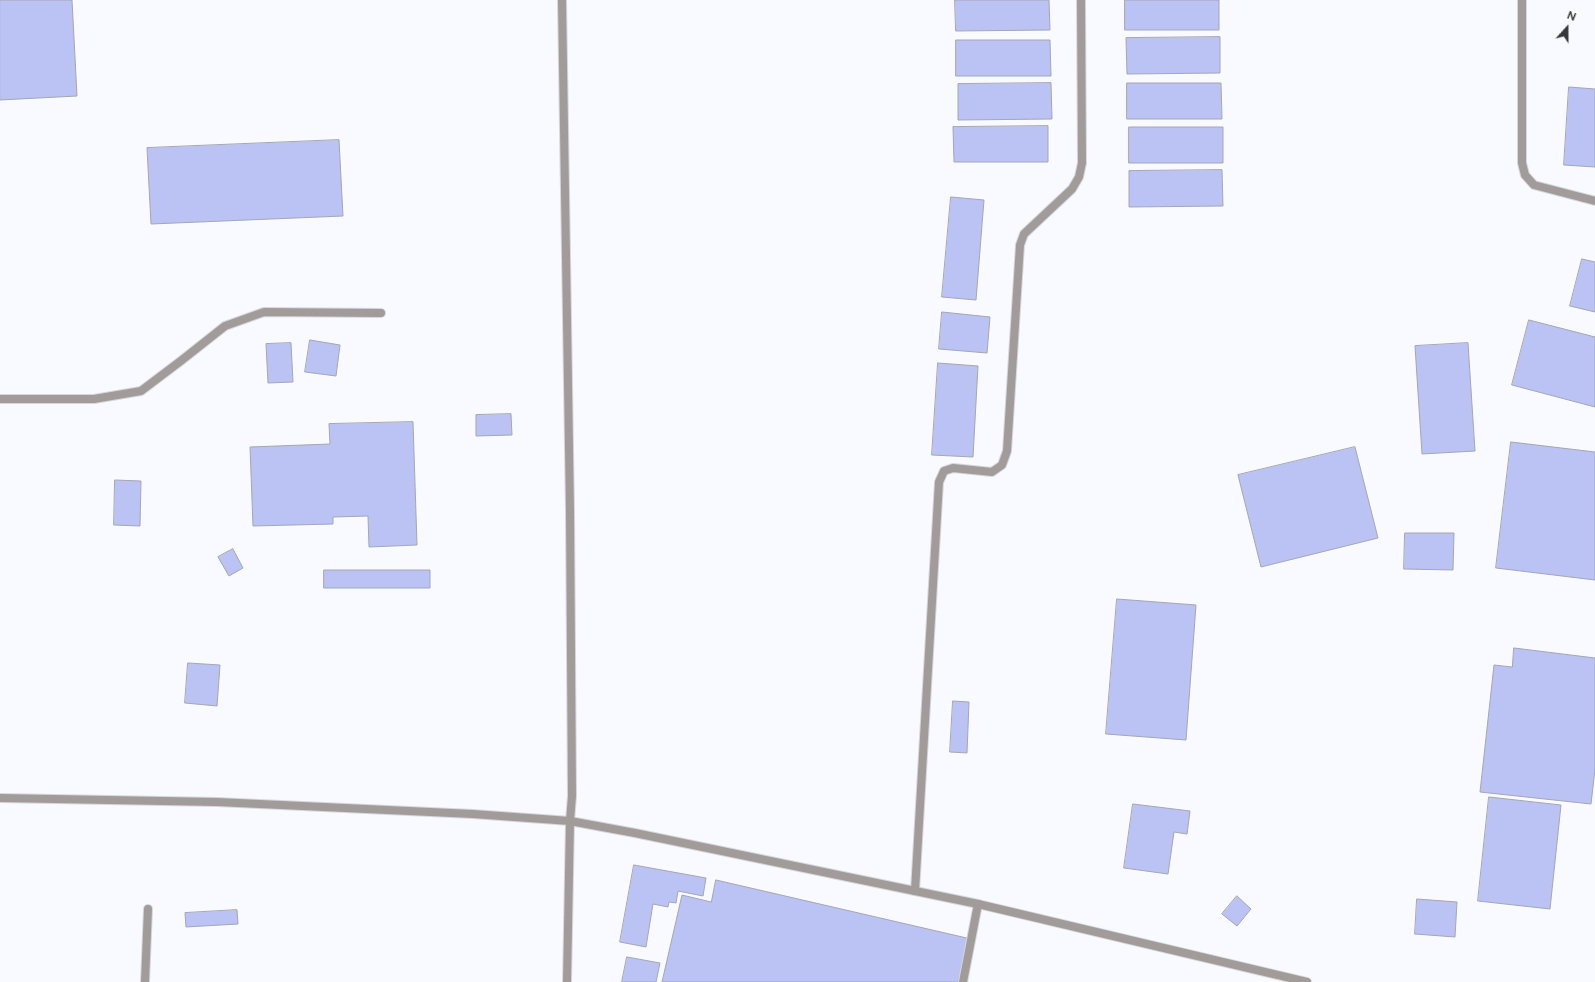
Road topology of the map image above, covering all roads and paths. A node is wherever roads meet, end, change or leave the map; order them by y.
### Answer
1 (562, 0) edge
2 (1081, 0) edge
3 (1522, 0) edge
4 (1595, 201) edge
5 (381, 313) dead end
6 (0, 399) edge
7 (0, 798) edge
8 (570, 821) junction
9 (915, 891) junction
10 (978, 904) junction
11 (148, 909) dead end
12 (145, 982) edge
13 (567, 982) edge
14 (963, 982) edge
15 (1307, 982) edge

1 - 8 street
2 - 9 street
3 - 4 street
5 - 6 street
7 - 8 street
8 - 9 street
8 - 13 street
9 - 10 street
10 - 14 street
10 - 15 street
11 - 12 street

